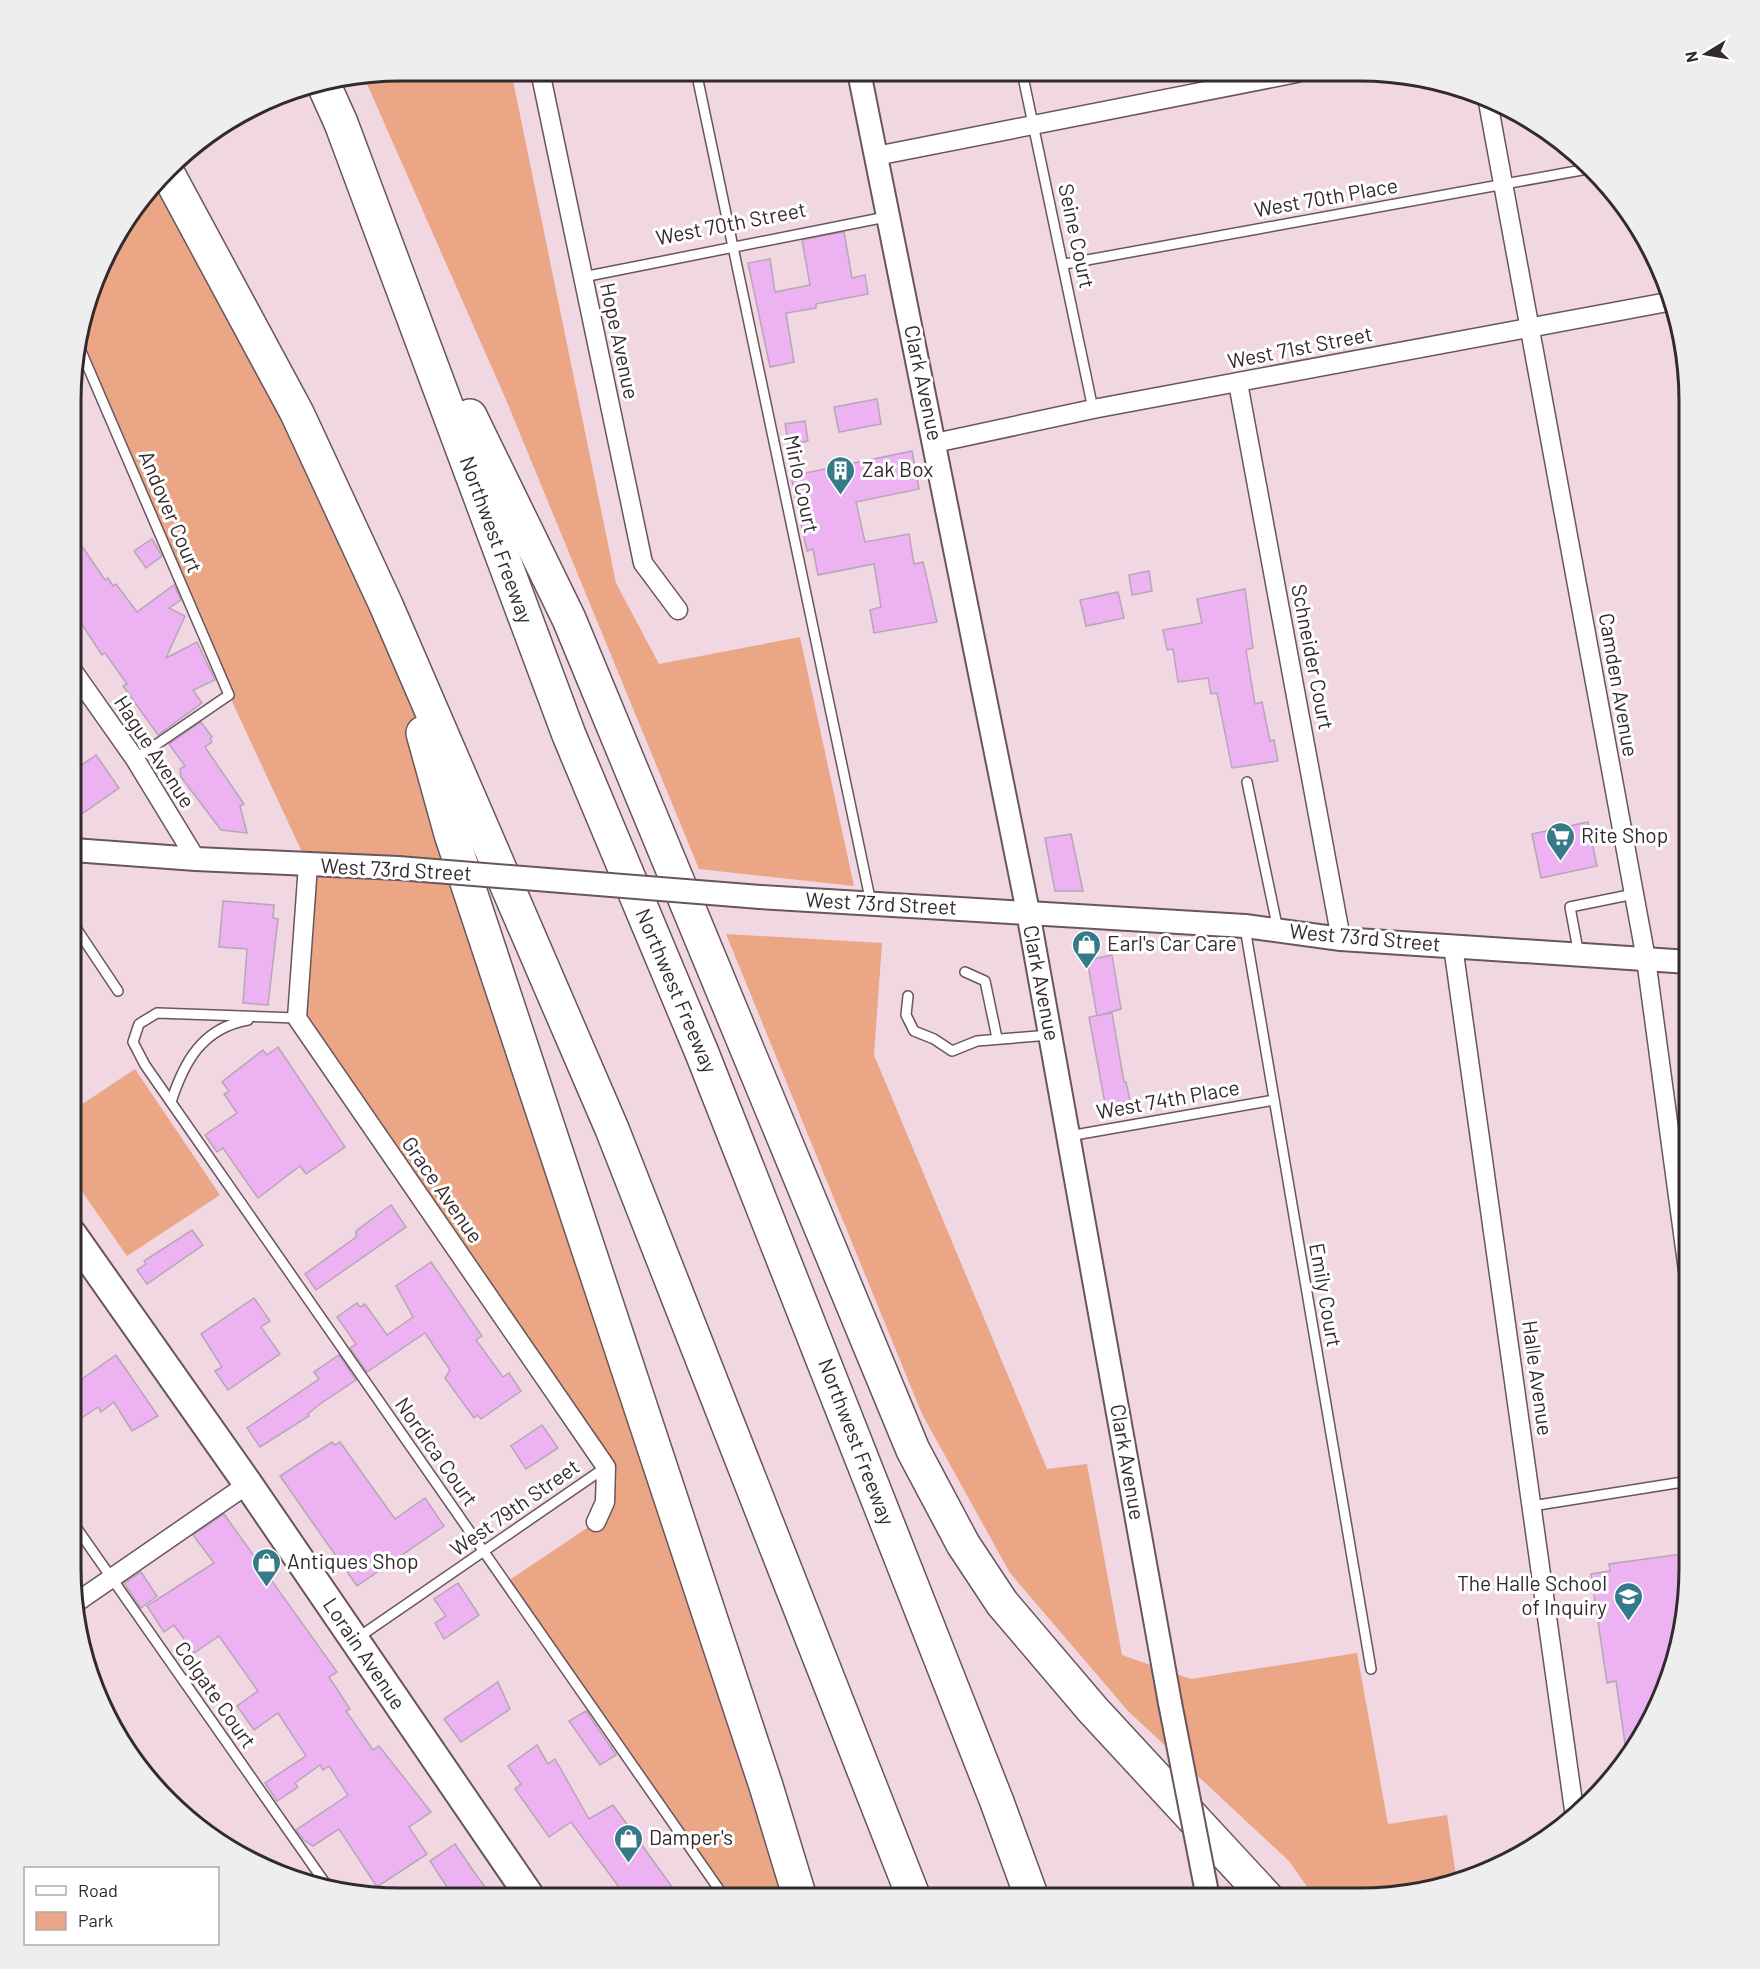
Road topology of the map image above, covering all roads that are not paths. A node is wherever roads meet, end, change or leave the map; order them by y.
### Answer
1 (542, 81) edge
2 (698, 81) edge
3 (861, 81) edge
4 (1024, 81) edge
5 (1255, 81) edge
6 (326, 90) edge
7 (1489, 108) edge
8 (1032, 124) junction
9 (876, 156) junction
10 (1580, 170) edge
11 (171, 179) edge
12 (1503, 184) junction
13 (888, 216) junction
14 (386, 244) junction
15 (732, 246) junction
16 (1065, 264) junction
17 (583, 277) junction
18 (1664, 304) edge
19 (1530, 328) junction
20 (84, 358) edge
21 (1238, 383) junction
22 (1093, 409) junction
23 (935, 443) junction
24 (386, 605) junction
25 (678, 610) dead end
26 (81, 682) edge
27 (135, 759) junction
28 (1247, 782) dead end
29 (81, 851) edge
30 (196, 859) junction
31 (308, 865) junction
32 (1634, 894) junction
33 (871, 903) junction
34 (1028, 912) junction
35 (1245, 926) junction
36 (1278, 930) junction
37 (81, 936) edge
38 (1341, 939) junction
39 (1453, 946) junction
40 (1579, 955) junction
41 (1646, 959) junction
42 (1679, 961) edge
43 (965, 972) dead end
44 (118, 991) dead end
45 (908, 996) dead end
46 (269, 1016) junction
47 (297, 1018) junction
48 (1050, 1035) junction
49 (997, 1038) junction
50 (1274, 1100) junction
51 (171, 1102) junction
52 (1069, 1136) junction
53 (1679, 1145) edge
54 (81, 1247) edge
55 (606, 1467) junction
56 (1679, 1483) edge
57 (248, 1484) junction
58 (1532, 1506) junction
59 (596, 1522) dead end
60 (81, 1534) edge
61 (484, 1552) junction
62 (111, 1577) junction
63 (83, 1598) edge
64 (354, 1640) junction
65 (1371, 1670) dead end
66 (1573, 1806) edge
67 (322, 1878) edge
68 (524, 1888) edge
69 (718, 1888) edge
70 (797, 1888) edge
71 (910, 1888) edge
72 (1028, 1888) edge
73 (1206, 1888) edge
74 (1258, 1888) edge

1 - 17 street, Hope Avenue
2 - 15 lane, Mirlo Court
3 - 9 street, Clark Avenue
4 - 8 lane, Seine Court
5 - 8 street
6 - 14 highway, Northwest Freeway
7 - 12 street, Camden Avenue
8 - 9 street
8 - 16 lane, Seine Court
9 - 13 street, Clark Avenue
10 - 12 lane, West 70th Place
11 - 24 highway
12 - 16 lane, West 70th Place
12 - 19 street, Camden Avenue
13 - 15 lane, West 70th Street
13 - 23 street, Clark Avenue
14 - 72 highway, Northwest Freeway
14 - 74 highway
15 - 17 lane, West 70th Street
15 - 33 lane, Mirlo Court
16 - 22 lane, Seine Court
17 - 25 street, Hope Avenue
18 - 19 street, West 71st Street
19 - 21 street, West 71st Street
19 - 32 street, Camden Avenue
20 - 27 lane, Andover Court
21 - 22 street, West 71st Street
21 - 38 street, Schneider Court
22 - 23 street, West 71st Street
23 - 34 street, Clark Avenue
24 - 70 highway
24 - 71 highway
26 - 27 street, Hague Avenue
27 - 30 street, Hague Avenue
28 - 36 lane
29 - 30 street, West 73rd Street
30 - 31 street, West 73rd Street
31 - 33 street, West 73rd Street, bridge
31 - 47 street
32 - 40 lane
32 - 41 street, Camden Avenue
33 - 34 street, West 73rd Street
34 - 35 street, West 73rd Street
34 - 48 street, Clark Avenue
35 - 36 street, West 73rd Street
35 - 50 lane, Emily Court
36 - 38 street, West 73rd Street
37 - 44 lane
38 - 39 street, West 73rd Street
39 - 40 street, West 73rd Street
39 - 58 street, Halle Avenue
40 - 41 street, West 73rd Street
41 - 42 street, West 73rd Street
41 - 53 street, Camden Avenue
43 - 49 lane
45 - 49 lane
46 - 47 lane
46 - 51 lane
46 - 51 lane, Nordica Court
47 - 55 street, Grace Avenue
48 - 49 lane
48 - 52 street, Clark Avenue
50 - 52 lane, West 74th Place
50 - 65 lane, Emily Court
51 - 61 lane, Nordica Court
52 - 73 street, Clark Avenue, bridge
54 - 57 main road, Lorain Avenue
55 - 59 street
55 - 61 lane, West 79th Street
56 - 58 lane
57 - 62 street
57 - 64 main road, Lorain Avenue
58 - 66 street, Halle Avenue
60 - 62 lane, Colgate Court
61 - 64 lane, West 79th Street
61 - 69 lane, Nordica Court
62 - 63 street
62 - 67 lane, Colgate Court
64 - 68 main road, Lorain Avenue

